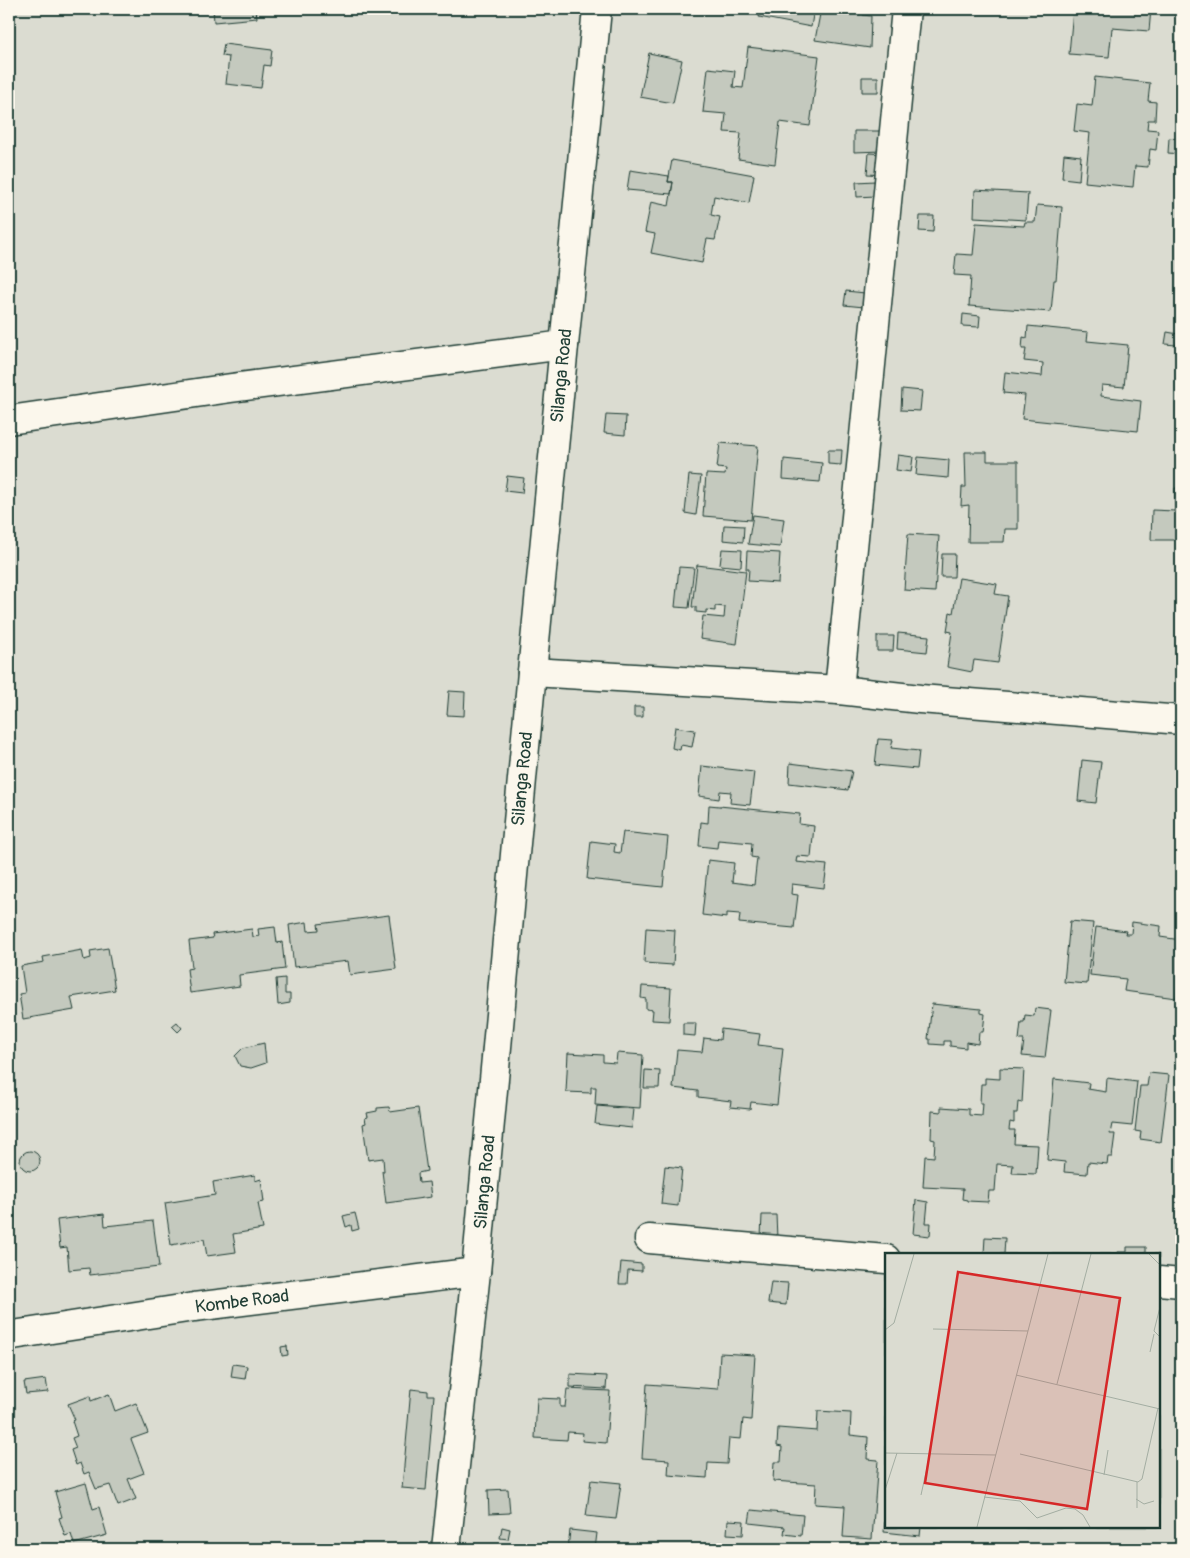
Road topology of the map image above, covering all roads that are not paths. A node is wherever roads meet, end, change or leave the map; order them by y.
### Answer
1 (597, 9) edge
2 (906, 9) edge
3 (564, 345) junction
4 (9, 420) edge
5 (532, 672) junction
6 (839, 690) junction
7 (1181, 720) edge
8 (649, 1239) dead end
9 (885, 1259) edge
10 (476, 1272) junction
11 (1160, 1281) edge
12 (1181, 1283) edge
13 (9, 1337) edge
14 (446, 1549) edge

1 - 3 street, Silanga Road
2 - 6 street
3 - 4 street
3 - 5 street, Silanga Road
5 - 6 street
5 - 10 street, Silanga Road
6 - 7 street
8 - 9 street
10 - 13 street, Kombe Road
10 - 14 street, Silanga Road
11 - 12 street

